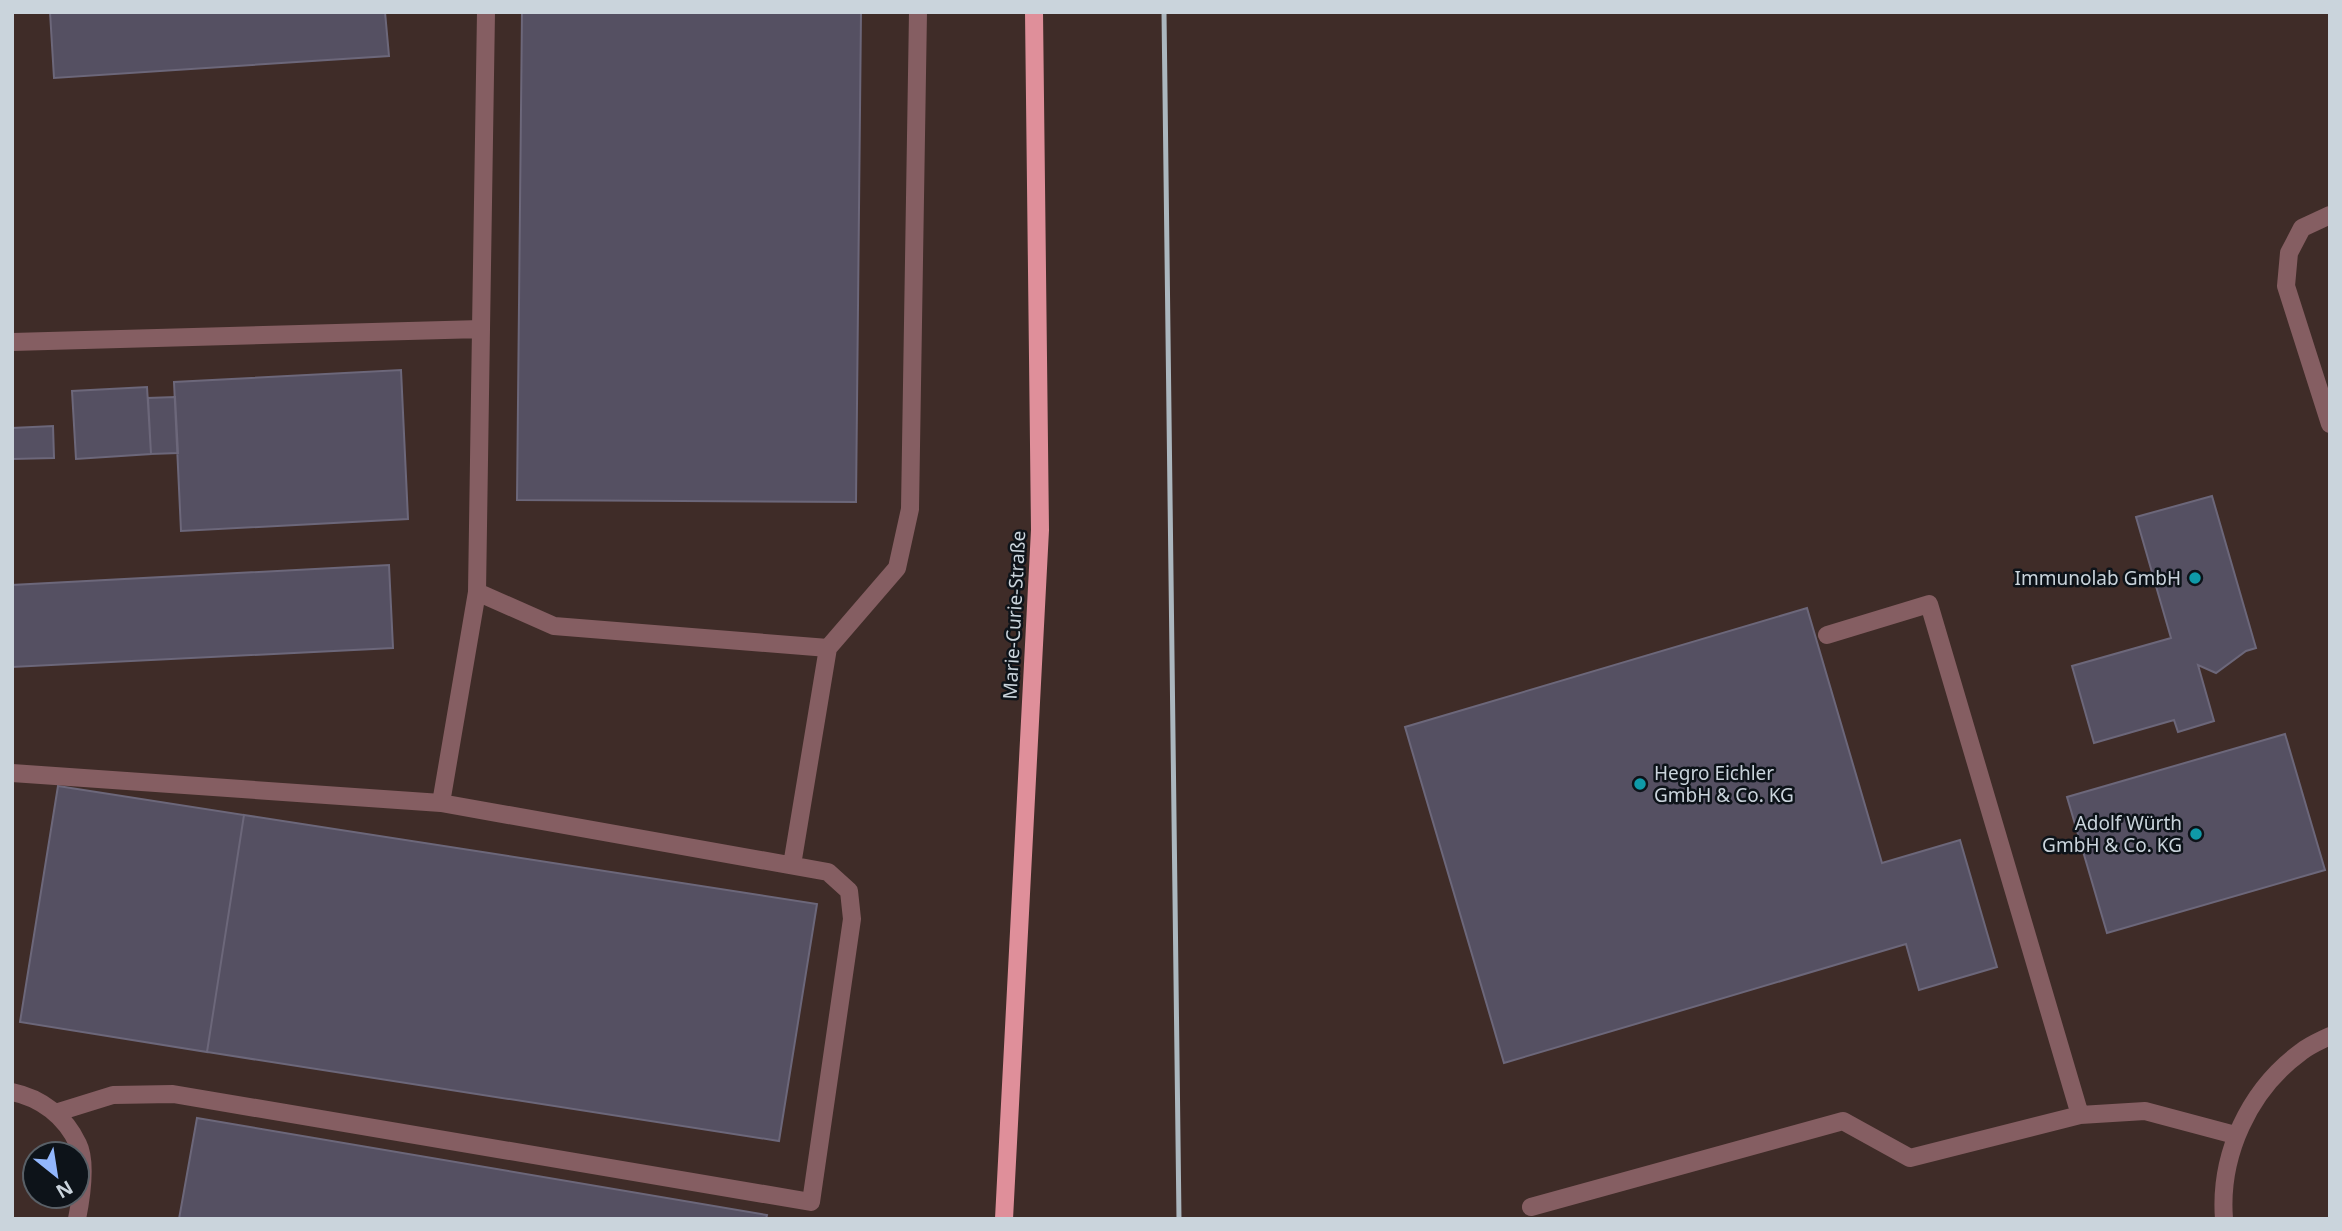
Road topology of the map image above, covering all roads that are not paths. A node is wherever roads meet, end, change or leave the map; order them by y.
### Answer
1 (486, 12) edge
2 (918, 12) edge
3 (1034, 12) edge
4 (2330, 215) edge
5 (481, 329) junction
6 (12, 342) edge
7 (2330, 424) edge
8 (477, 592) junction
9 (1826, 635) dead end
10 (828, 648) junction
11 (12, 773) edge
12 (442, 803) junction
13 (792, 865) junction
14 (2330, 1035) edge
15 (12, 1092) edge
16 (55, 1112) junction
17 (2080, 1115) junction
18 (2235, 1135) junction
19 (1531, 1207) dead end
20 (77, 1219) edge
21 (1004, 1219) edge
22 (2224, 1219) edge

1 - 5 street
2 - 10 street
3 - 21 main road, Marie-Curie-Straße
4 - 7 street
5 - 6 street
5 - 8 street
8 - 10 street
8 - 12 street
9 - 17 street
10 - 13 street
11 - 12 street
12 - 13 street
13 - 16 street
14 - 18 street
15 - 16 street
16 - 20 street
17 - 18 street
17 - 19 street
18 - 22 street

